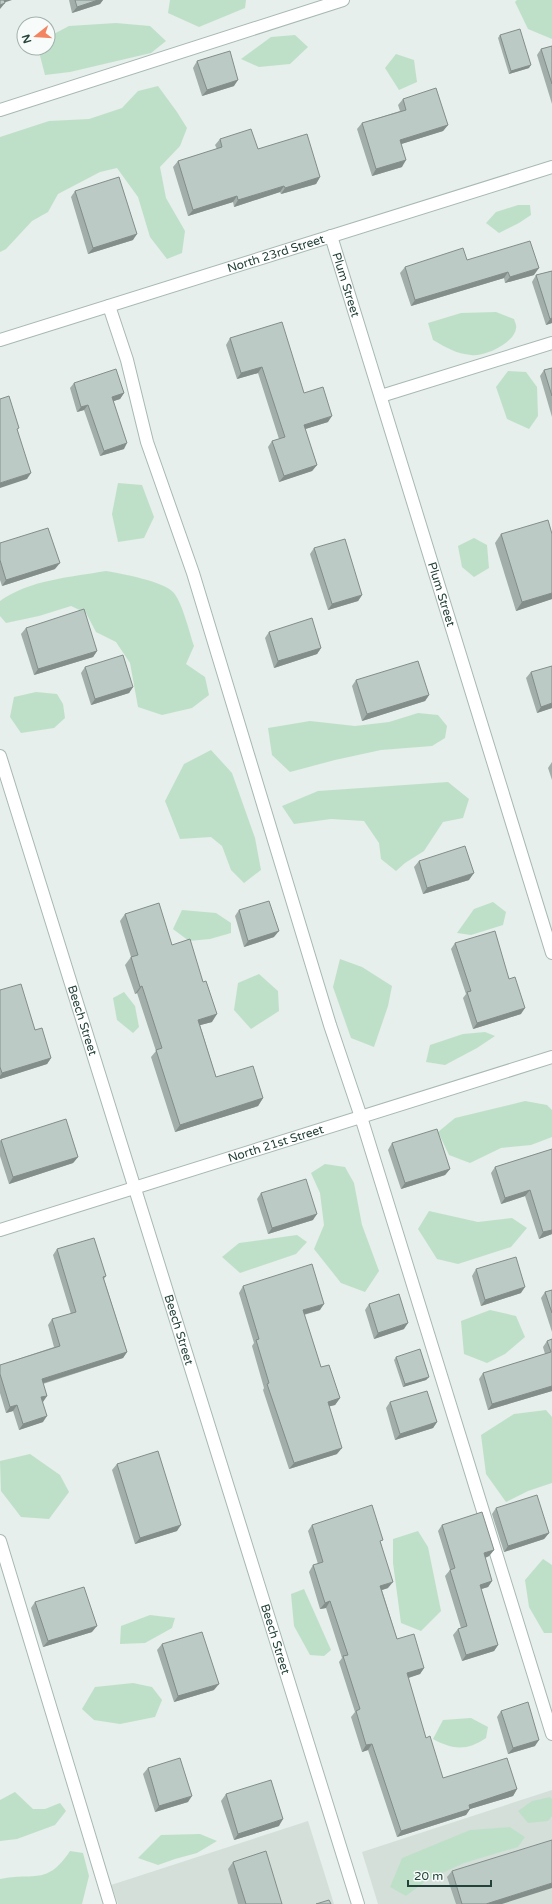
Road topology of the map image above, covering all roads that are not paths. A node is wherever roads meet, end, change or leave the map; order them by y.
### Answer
1 (343, 0) edge
2 (0, 110) edge
3 (552, 167) edge
4 (331, 236) junction
5 (109, 306) junction
6 (0, 340) edge
7 (552, 343) edge
8 (381, 396) junction
9 (0, 756) edge
10 (552, 953) edge
11 (552, 1057) edge
12 (361, 1117) junction
13 (135, 1188) junction
14 (0, 1230) edge
15 (0, 1541) edge
16 (552, 1734) edge
17 (110, 1904) edge
18 (358, 1904) edge

1 - 2 street
3 - 4 street, North 23rd Street
4 - 5 street, North 23rd Street
4 - 8 street, Plum Street
5 - 6 street, North 23rd Street
5 - 12 street
7 - 8 street
8 - 10 street, Plum Street
9 - 13 street, Beech Street
11 - 12 street, North 21st Street
12 - 13 street, North 21st Street
12 - 16 street
13 - 14 street, North 21st Street
13 - 18 street, Beech Street
15 - 17 street

